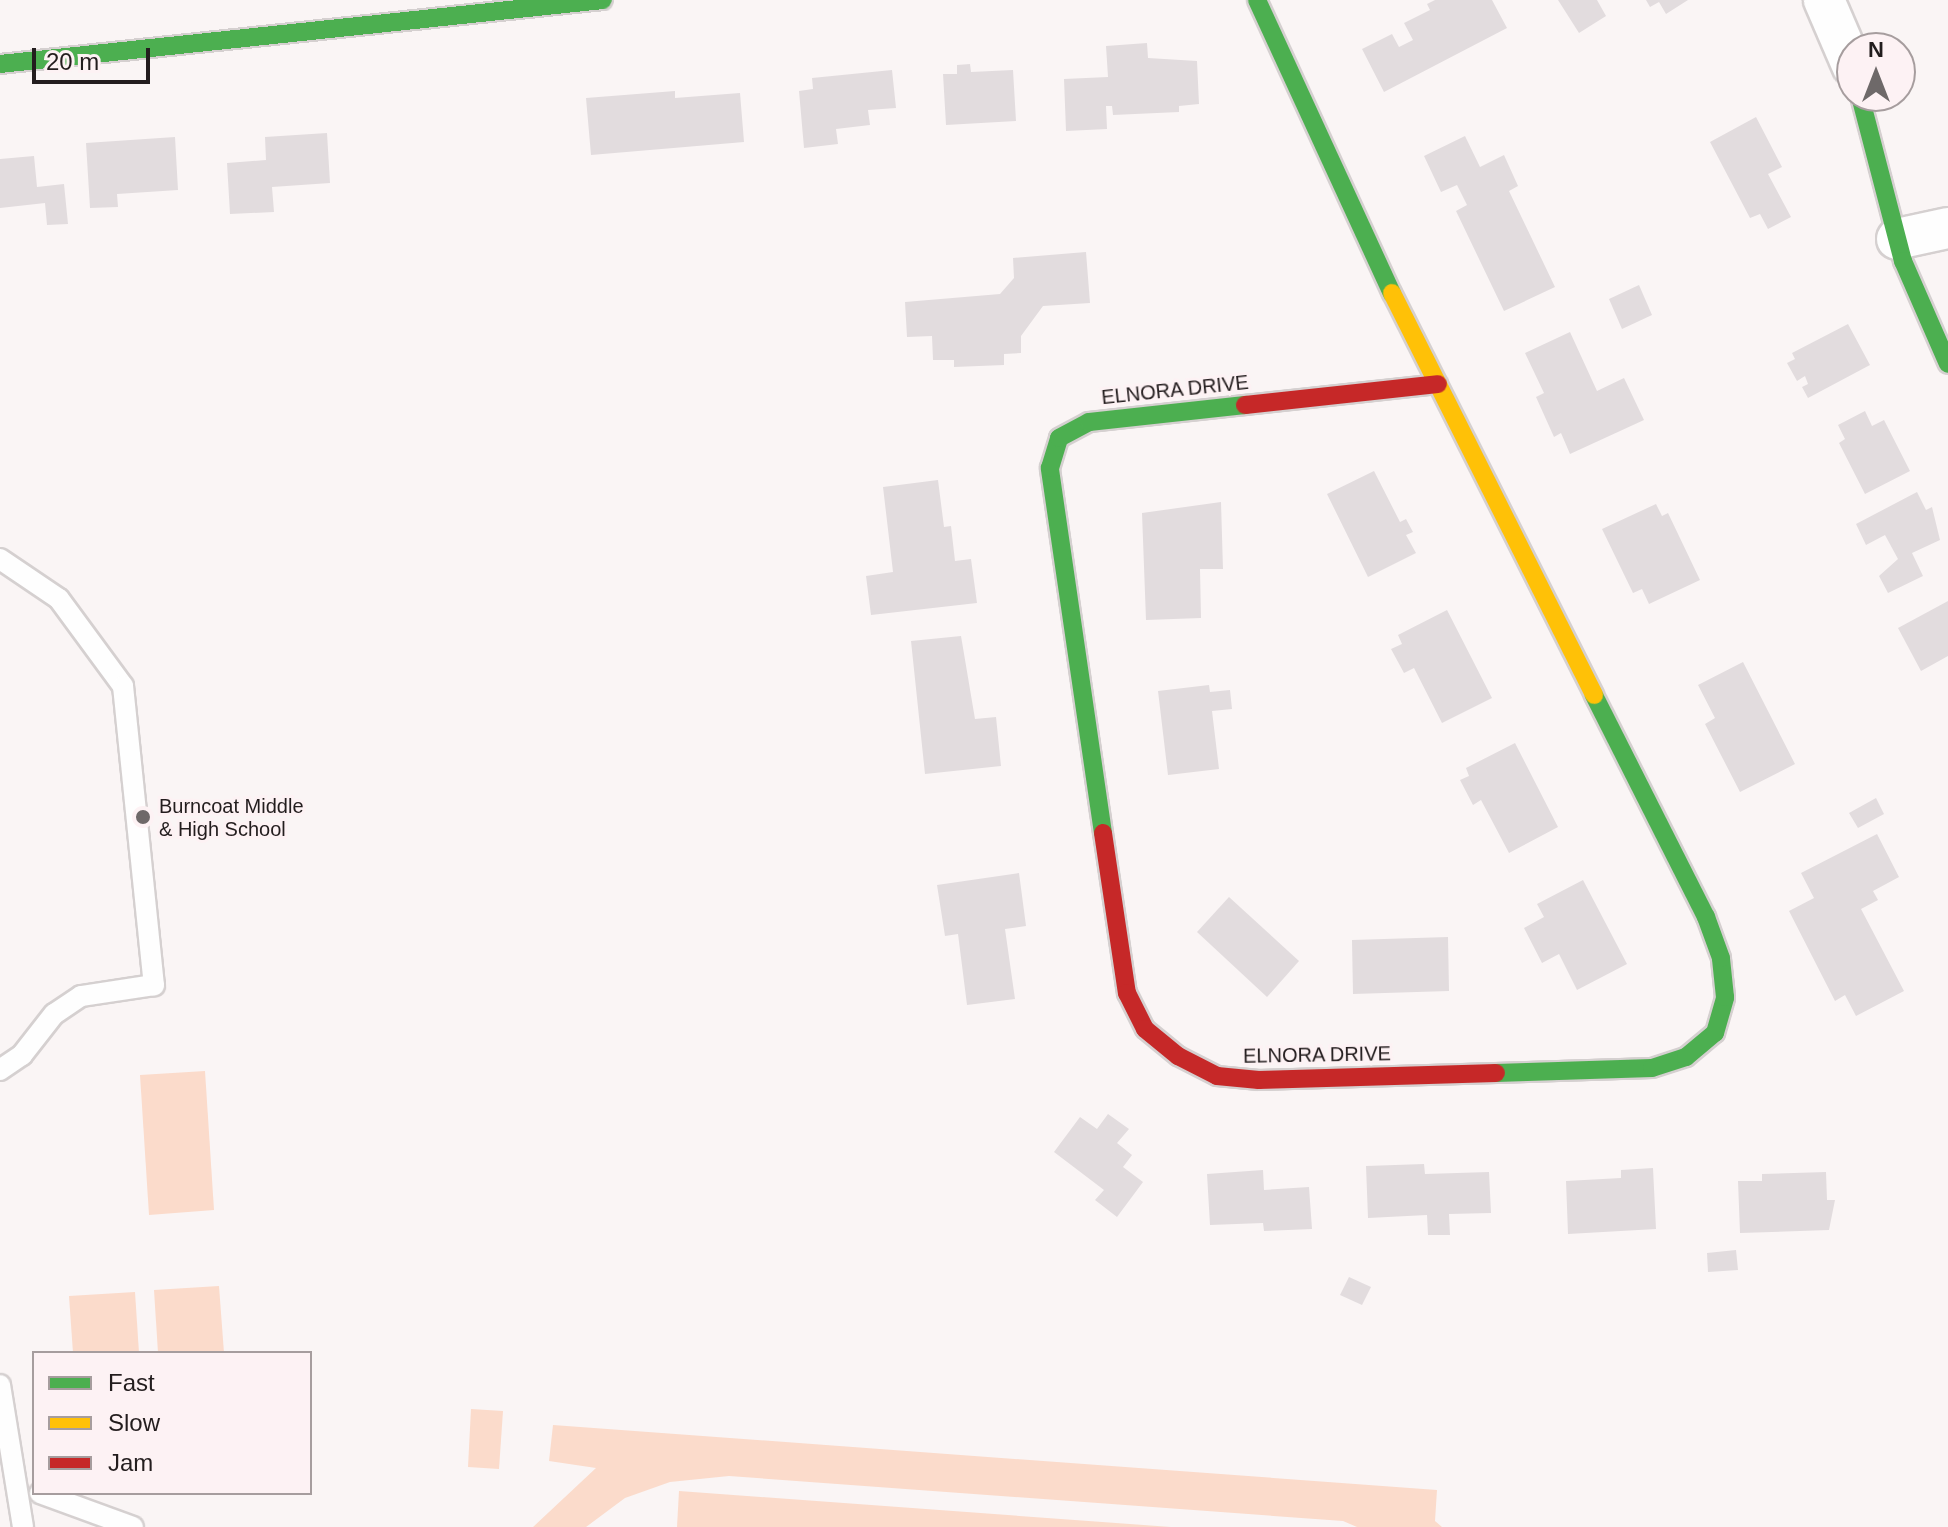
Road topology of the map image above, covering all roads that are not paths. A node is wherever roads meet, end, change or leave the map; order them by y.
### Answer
1 (603, 0) edge
2 (1257, 0) edge
3 (1824, 0) edge
4 (426, 9) edge
5 (1838, 32) edge
6 (0, 64) edge
7 (1864, 112) edge
8 (1948, 228) edge
9 (1897, 239) junction
10 (1948, 364) edge
11 (1438, 384) junction
12 (0, 559) edge
13 (0, 1070) edge
14 (0, 1385) edge
15 (25, 1488) edge
16 (45, 1495) edge
17 (23, 1527) edge
18 (133, 1527) edge

1 - 4 street
2 - 11 street, ELNORA DRIVE
3 - 5 street
4 - 6 street
7 - 9 street
8 - 9 street
9 - 10 street
11 - 11 street, ELNORA DRIVE
12 - 13 lane
14 - 15 lane
15 - 17 lane
16 - 18 lane

